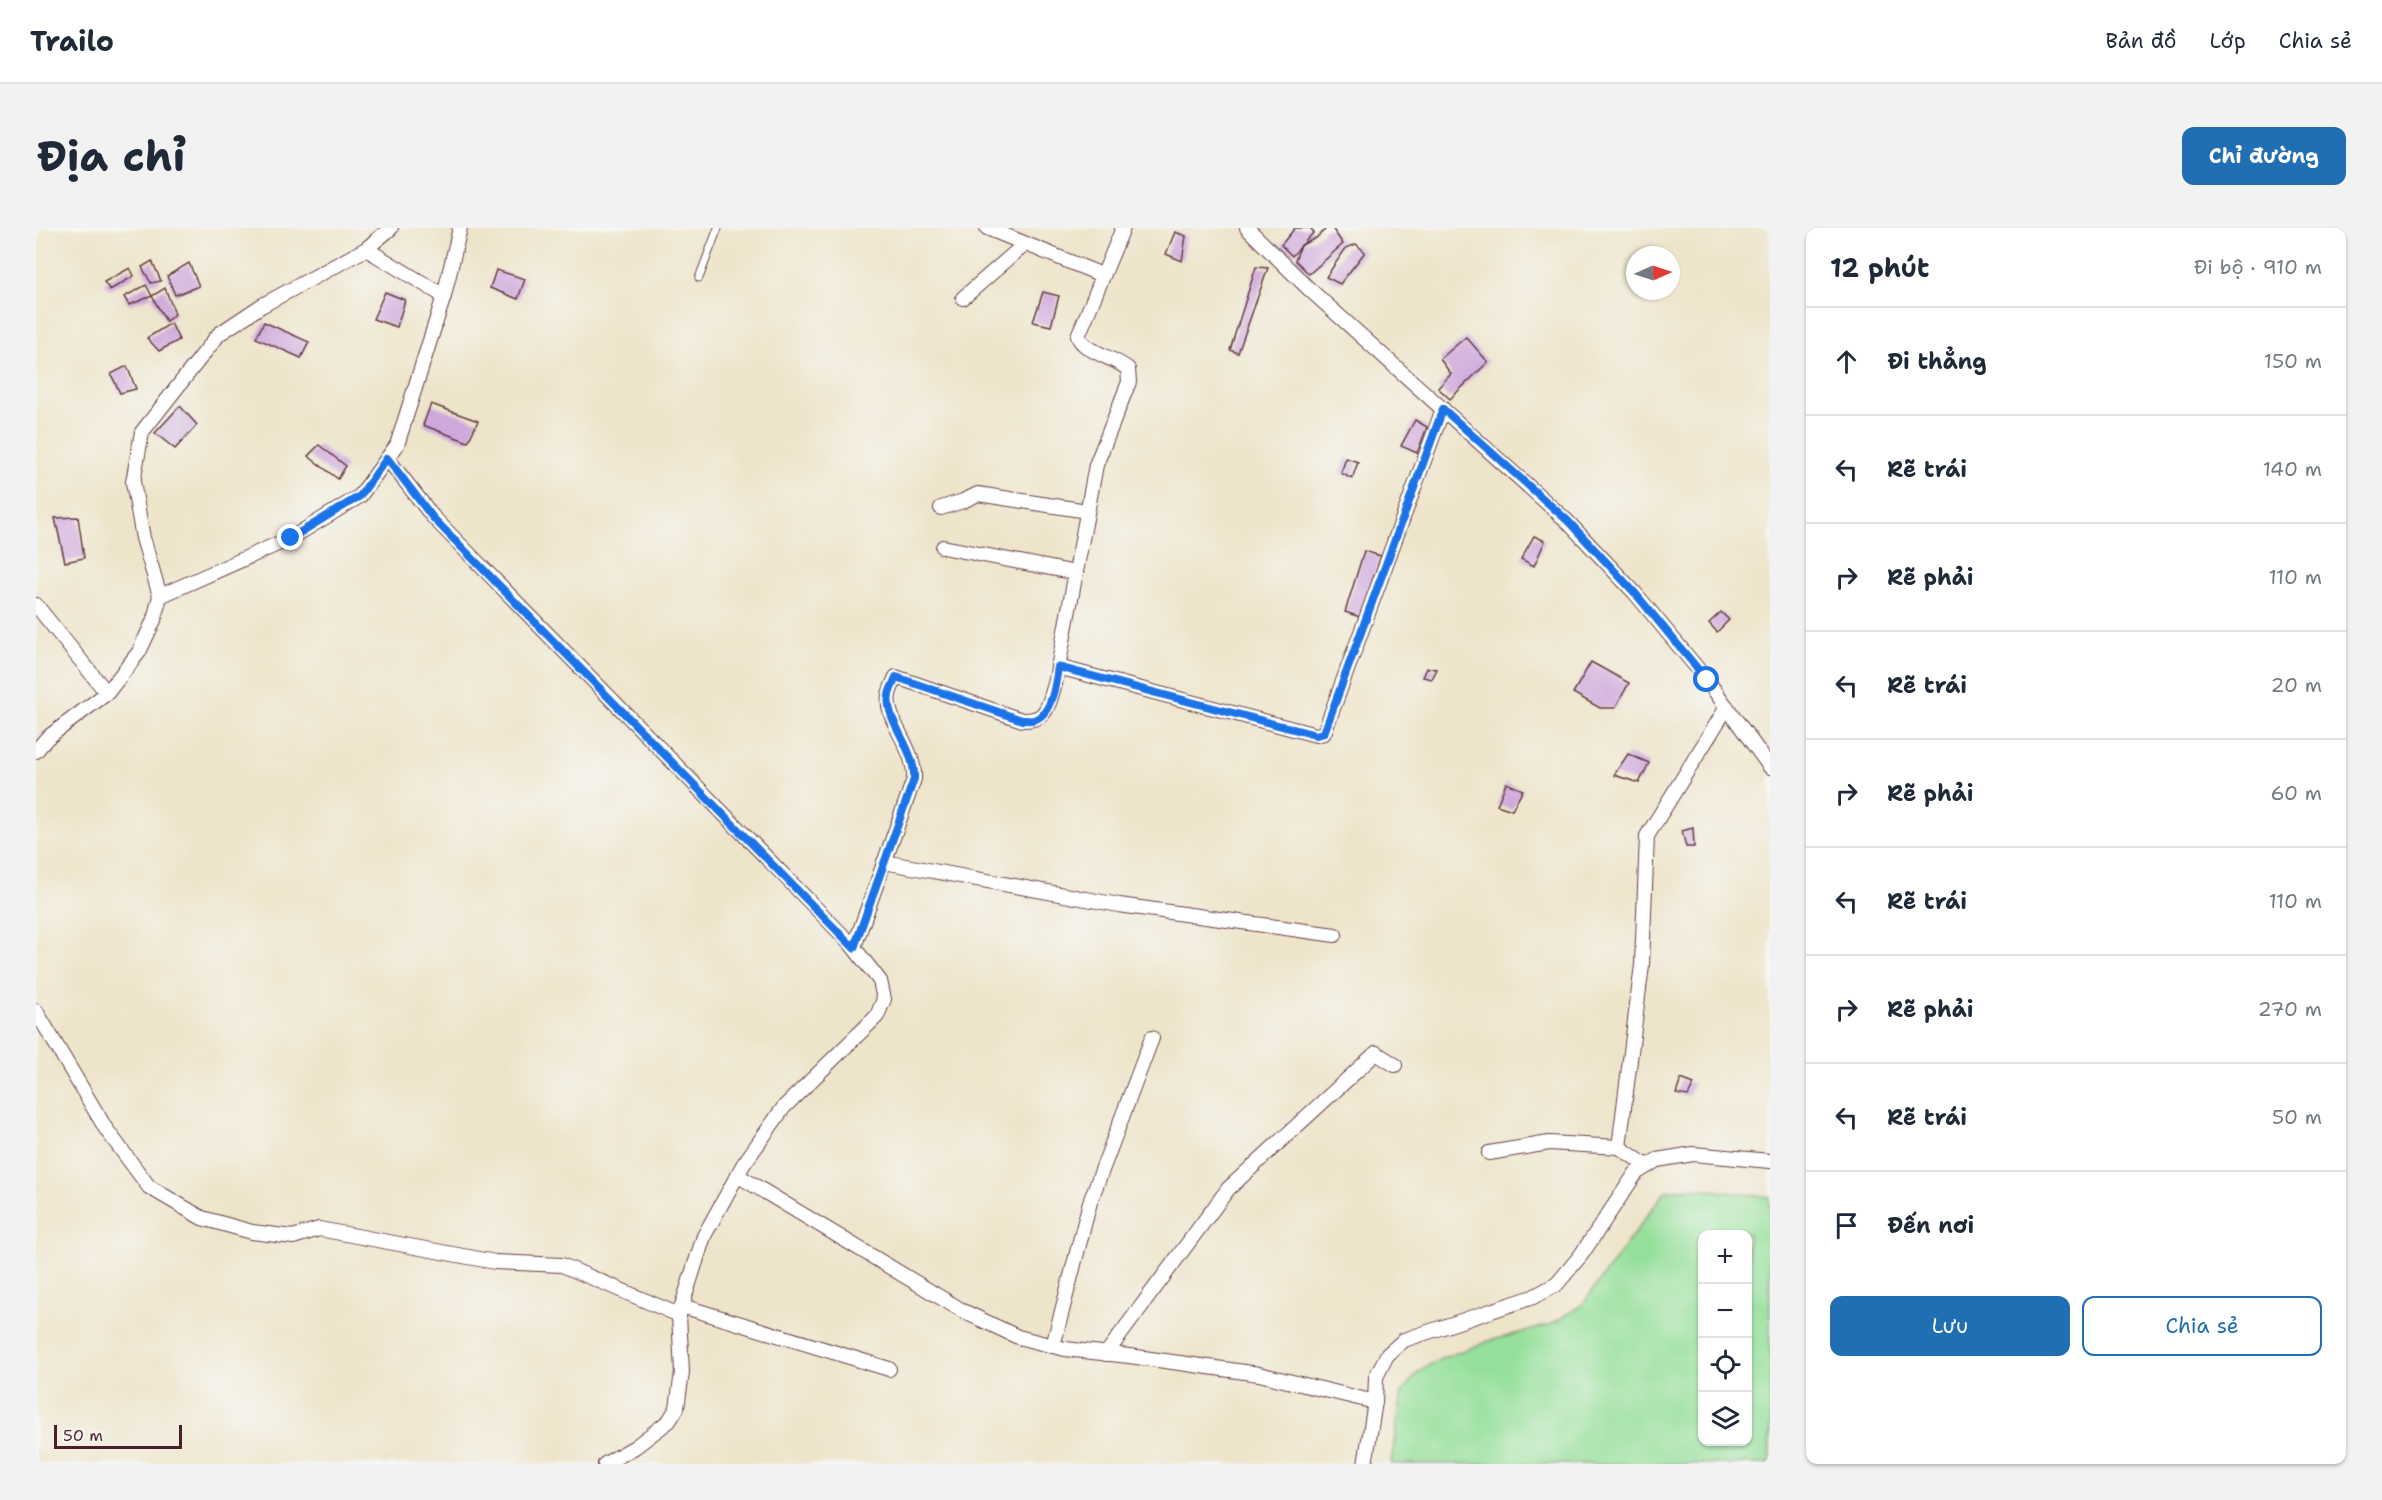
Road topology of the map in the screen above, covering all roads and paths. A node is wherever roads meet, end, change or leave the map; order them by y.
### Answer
1 (391, 228) edge
2 (460, 228) edge
3 (718, 228) edge
4 (987, 228) edge
5 (1123, 228) edge
6 (1247, 228) edge
7 (1025, 244) junction
8 (366, 249) junction
9 (1102, 275) junction
10 (699, 278) dead end
11 (444, 296) junction
12 (963, 298) dead end
13 (1443, 409) junction
14 (387, 458) junction
15 (941, 508) dead end
16 (1087, 511) junction
17 (943, 547) dead end
18 (1076, 573) junction
19 (160, 596) junction
20 (36, 606) edge
21 (1058, 667) junction
22 (107, 693) junction
23 (1727, 707) junction
24 (36, 751) edge
25 (1770, 767) edge
26 (884, 862) junction
27 (1335, 935) dead end
28 (854, 948) junction
29 (36, 1011) edge
30 (1152, 1038) dead end
31 (1395, 1065) dead end
32 (1619, 1147) junction
33 (1490, 1153) dead end
34 (1770, 1161) edge
35 (1647, 1166) junction
36 (737, 1175) junction
37 (681, 1311) junction
38 (1053, 1346) junction
39 (1106, 1353) junction
40 (888, 1369) dead end
41 (1375, 1402) junction
42 (606, 1464) edge
43 (1365, 1464) edge

1 - 8 street
2 - 11 street
3 - 10 lane
4 - 7 street
5 - 9 street
6 - 13 street
7 - 9 street
7 - 12 street
8 - 11 street
8 - 19 street
9 - 16 street
11 - 14 street
13 - 21 street
13 - 23 street
14 - 19 street
14 - 28 street
15 - 16 street
16 - 18 street
17 - 18 street
18 - 21 street
19 - 22 street
20 - 22 street
21 - 26 street
22 - 24 street
23 - 25 street
23 - 32 street
26 - 27 street
26 - 28 street
28 - 36 street
29 - 37 street
30 - 38 street
31 - 39 street
32 - 33 street
32 - 35 street
34 - 35 street
35 - 41 street
36 - 37 street
36 - 38 street
37 - 40 street
37 - 42 street
38 - 39 street
39 - 41 street
41 - 43 street

